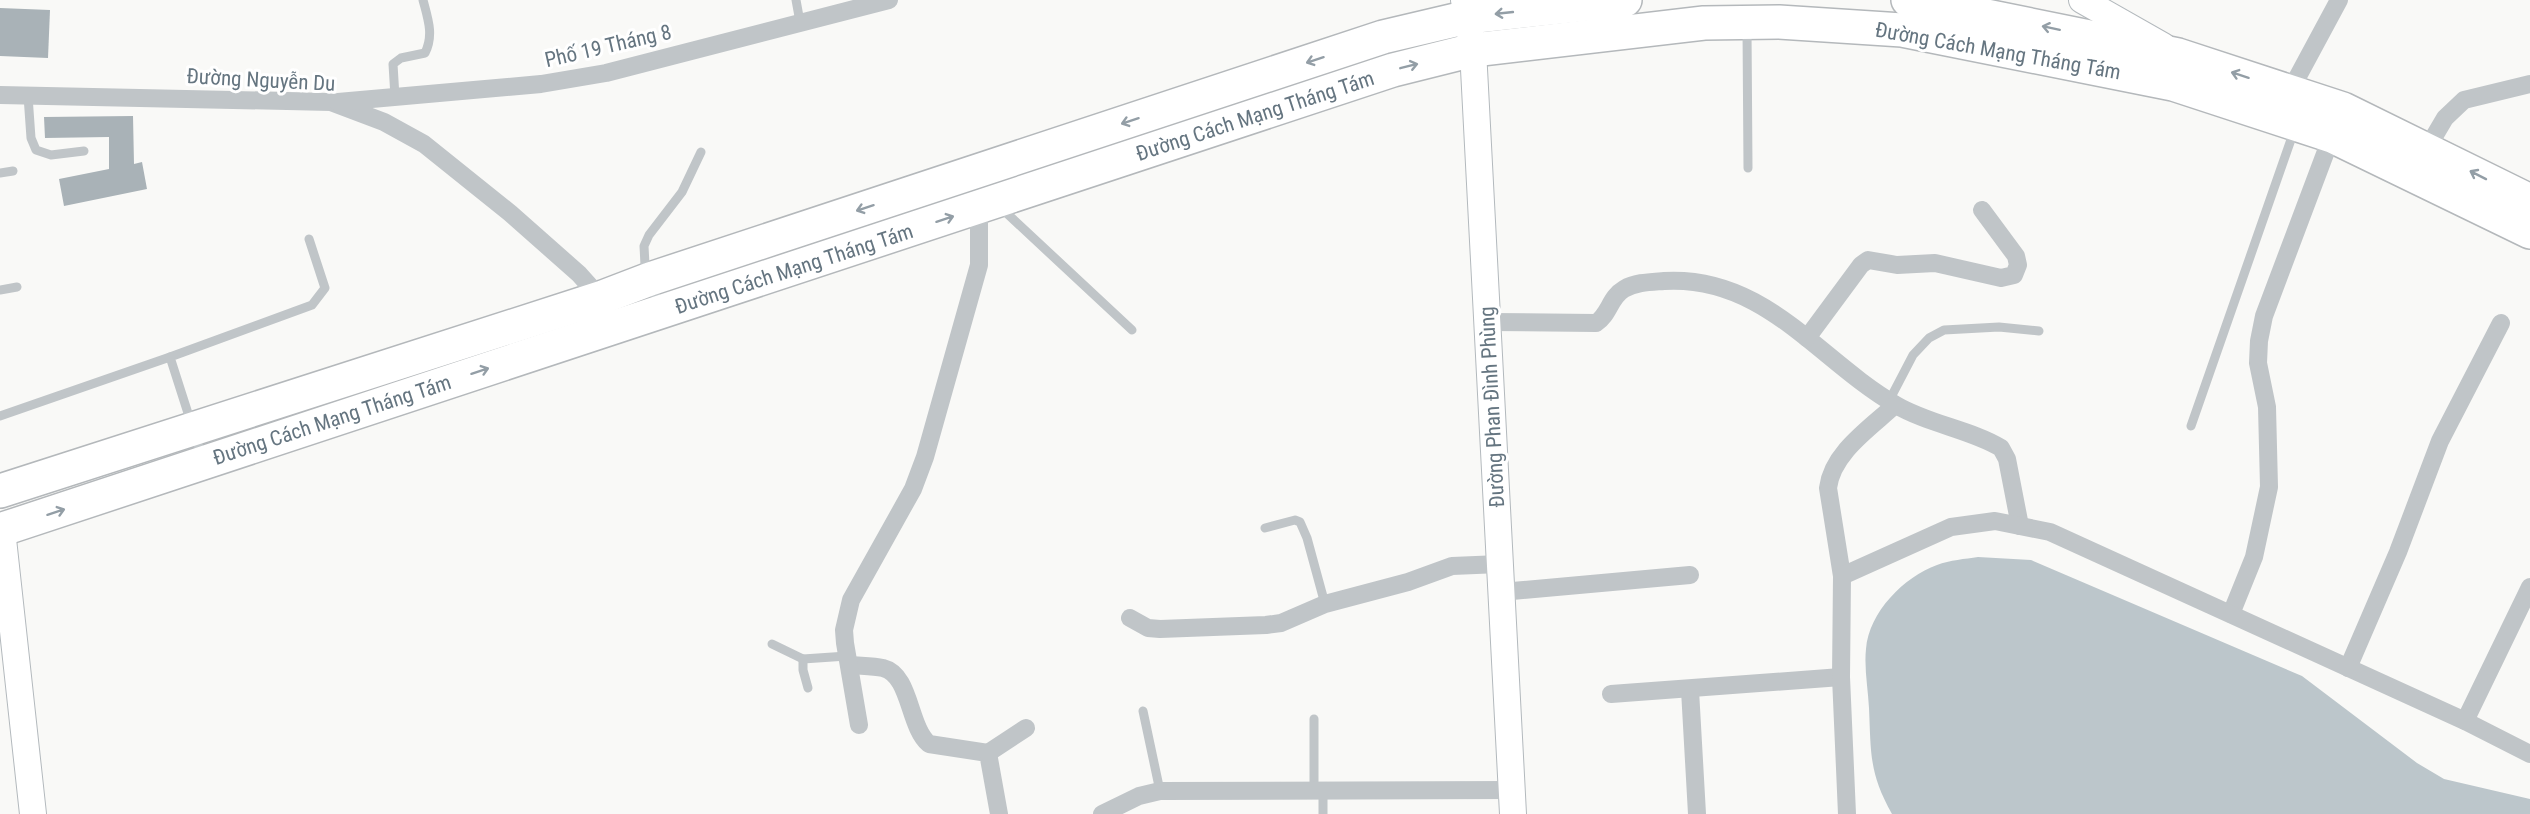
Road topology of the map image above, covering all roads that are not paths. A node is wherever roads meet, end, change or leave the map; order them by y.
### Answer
1 (423, 0) edge
2 (796, 0) edge
3 (889, 0) edge
4 (1625, 0) edge
5 (1908, 0) edge
6 (2082, 0) edge
7 (2339, 0) edge
8 (1466, 9) edge
9 (1977, 18) edge
10 (800, 22) junction
11 (1747, 23) junction
12 (1473, 50) junction
13 (2178, 55) junction
14 (2530, 84) edge
15 (2290, 92) junction
16 (0, 95) edge
17 (28, 96) junction
18 (395, 97) junction
19 (331, 102) junction
20 (2337, 122) junction
21 (2296, 124) junction
22 (84, 152) dead end
23 (701, 152) dead end
24 (2420, 161) junction
25 (1748, 168) dead end
26 (13, 171) dead end
27 (0, 173) edge
28 (2530, 201) edge
29 (987, 205) junction
30 (1982, 210) dead end
31 (2530, 232) edge
32 (309, 239) dead end
33 (650, 279) junction
34 (17, 287) dead end
35 (0, 291) edge
36 (609, 312) junction
37 (662, 313) junction
38 (1488, 322) junction
39 (2501, 323) dead end
40 (1132, 330) dead end
41 (2039, 332) dead end
42 (1806, 338) junction
43 (170, 357) junction
44 (1892, 403) junction
45 (0, 416) edge
46 (2191, 426) dead end
47 (192, 430) junction
48 (203, 463) junction
49 (0, 491) edge
50 (2020, 526) junction
51 (1265, 528) dead end
52 (1, 530) edge
53 (1500, 564) junction
54 (1690, 575) dead end
55 (1842, 576) junction
56 (2530, 587) edge
57 (1501, 592) junction
58 (1325, 604) junction
59 (2230, 614) junction
60 (1130, 618) dead end
61 (772, 644) dead end
62 (803, 659) junction
63 (849, 660) junction
64 (2348, 668) junction
65 (1841, 677) junction
66 (808, 688) dead end
67 (1690, 690) junction
68 (1611, 694) dead end
69 (1143, 711) dead end
70 (1314, 718) dead end
71 (2465, 721) junction
72 (859, 725) dead end
73 (1026, 728) dead end
74 (988, 753) junction
75 (2530, 754) edge
76 (1160, 790) junction
77 (1319, 792) junction
78 (1513, 802) edge
79 (33, 814) edge
80 (999, 814) edge
81 (1102, 814) edge
82 (1323, 814) edge
83 (1697, 814) edge
84 (1847, 814) edge

1 - 18 lane
2 - 10 lane
3 - 10 street, Phố 19 Tháng 8
4 -> 8 highway, Đường Cách Mạng Tháng Tám
5 - 9 highway, Đường Cách Mạng Tháng Tám
6 - 13 street
7 - 15 street
8 - 12 street, Đường Phan Đình Phùng
8 -> 33 highway, Đường Cách Mạng Tháng Tám
9 - 11 highway, Đường Cách Mạng Tháng Tám
13 -> 9 highway, Đường Cách Mạng Tháng Tám
9 - 21 highway, Đường Cách Mạng Tháng Tám
10 - 18 street, Phố 19 Tháng 8
11 - 12 highway, Đường Cách Mạng Tháng Tám
11 - 25 lane
29 -> 12 highway, Đường Cách Mạng Tháng Tám
12 - 38 street, Đường Phan Đình Phùng
15 -> 13 highway, Đường Cách Mạng Tháng Tám
14 - 24 street
15 - 20 highway, Đường Cách Mạng Tháng Tám
16 - 17 street, Đường Nguyễn Du
17 - 19 street, Đường Nguyễn Du
17 - 22 lane
18 - 19 street, Phố 19 Tháng 8
19 - 36 street, Đường Nguyễn Du
20 - 21 highway, Đường Cách Mạng Tháng Tám
20 - 24 highway, Đường Cách Mạng Tháng Tám
20 - 59 street
21 - 46 lane
23 - 33 lane
28 -> 24 highway, Đường Cách Mạng Tháng Tám
24 - 31 highway, Đường Cách Mạng Tháng Tám
26 - 27 lane
37 -> 29 highway, Đường Cách Mạng Tháng Tám
29 - 40 lane
29 - 63 street
30 - 42 street
32 - 43 lane
33 - 36 highway, Đường Cách Mạng Tháng Tám
33 - 37 lane
34 - 35 lane
36 - 37 highway, Đường Cách Mạng Tháng Tám
36 - 47 highway, Đường Cách Mạng Tháng Tám
48 -> 36 highway, Đường Cách Mạng Tháng Tám
38 - 42 street
38 - 53 street, Đường Phan Đình Phùng
39 - 64 street
41 - 44 lane
42 - 44 street
43 - 45 lane
43 - 47 lane
44 - 50 street
44 - 55 street
47 - 48 lane
47 - 49 highway, Đường Cách Mạng Tháng Tám
52 -> 48 highway, Đường Cách Mạng Tháng Tám
50 - 55 street
50 - 59 street
51 - 58 lane
52 - 79 street
53 - 57 street, Đường Phan Đình Phùng
53 - 58 street
54 - 57 street
55 - 65 street
56 - 71 street
57 - 78 street, Đường Phan Đình Phùng
58 - 60 street
59 - 64 street
61 - 62 lane
62 - 63 lane
62 - 66 lane
63 - 72 street
63 - 74 street
64 - 71 street
65 - 67 street
65 - 84 street
67 - 68 street
67 - 83 street
69 - 76 lane
70 - 77 lane
71 - 75 street
73 - 74 street
74 - 80 street
76 - 77 street
76 - 81 street
77 - 78 street
77 - 82 lane

